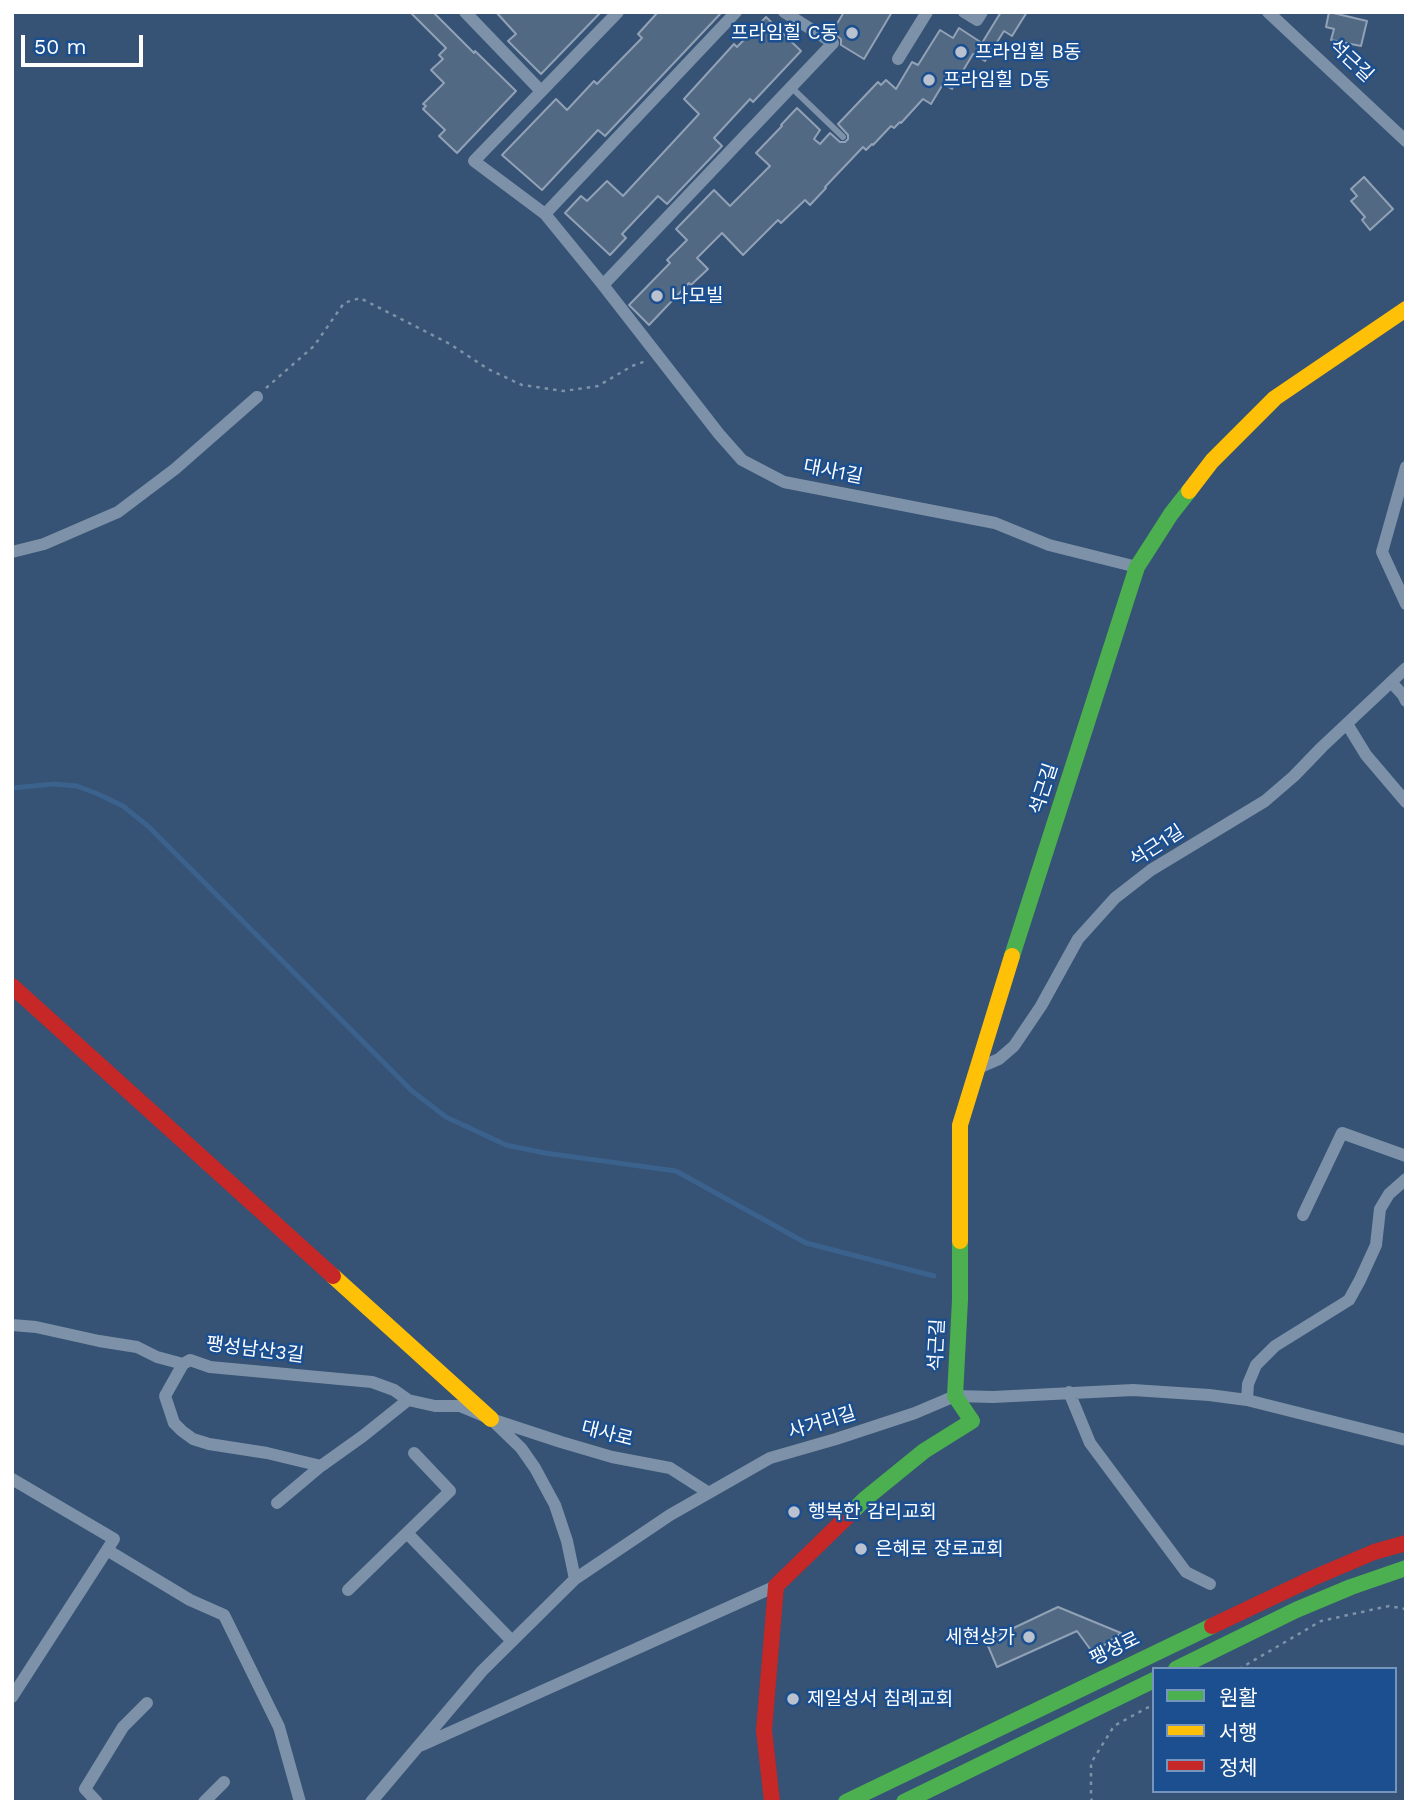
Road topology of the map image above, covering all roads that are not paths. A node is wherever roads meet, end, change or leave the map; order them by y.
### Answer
1 (465, 12) edge
2 (618, 12) edge
3 (736, 12) edge
4 (784, 12) edge
5 (927, 12) edge
6 (964, 12) edge
7 (982, 12) edge
8 (1269, 12) edge
9 (898, 59) dead end
10 (791, 87) junction
11 (541, 91) junction
12 (843, 137) dead end
13 (1406, 141) edge
14 (545, 214) junction
15 (603, 285) junction
16 (1406, 309) edge
17 (257, 397) road end
18 (1406, 467) edge
19 (12, 552) edge
20 (1138, 567) junction
21 (1406, 604) edge
22 (1406, 668) edge
23 (1391, 682) junction
24 (1406, 701) edge
25 (1347, 724) junction
26 (1406, 802) edge
27 (12, 986) edge
28 (976, 1069) junction
29 (1406, 1156) edge
30 (1406, 1179) edge
31 (1303, 1215) dead end
32 (12, 1325) edge
33 (183, 1364) junction
34 (1069, 1392) junction
35 (955, 1396) junction
36 (408, 1400) junction
37 (1247, 1400) junction
38 (491, 1419) junction
39 (1406, 1440) edge
40 (414, 1453) dead end
41 (321, 1466) junction
42 (12, 1479) edge
43 (709, 1493) junction
44 (278, 1503) dead end
45 (407, 1532) junction
46 (1406, 1543) edge
47 (107, 1550) junction
48 (1406, 1568) edge
49 (575, 1578) junction
50 (1210, 1584) dead end
51 (776, 1586) junction
52 (348, 1590) dead end
53 (512, 1641) junction
54 (1180, 1667) edge
55 (1152, 1681) edge
56 (12, 1697) edge
57 (148, 1703) dead end
58 (418, 1747) junction
59 (224, 1782) dead end
60 (97, 1802) edge
61 (204, 1802) edge
62 (300, 1802) edge
63 (371, 1802) edge
64 (772, 1802) edge
65 (846, 1802) edge
66 (904, 1802) edge

1 - 11 street
2 - 11 street, 대사1길
3 - 14 street
4 - 10 street
5 - 9 street
6 - 7 street
8 - 13 street, 석근길
10 - 12 lane
10 - 15 street
11 - 14 street, 대사1길
14 - 15 street, 대사1길
15 - 20 street, 대사1길
16 - 20 street, 석근길
17 - 19 street
18 - 21 street
20 - 28 street, 석근길
22 - 23 street, 석근1길
23 - 24 street
23 - 25 street, 석근1길
25 - 26 street
25 - 28 street, 석근1길
27 - 38 street
28 - 35 street, 석근길
29 - 31 street
30 - 37 street
32 - 33 street, 팽성남산3길
33 - 36 street, 팽성남산3길
33 - 41 street
34 - 35 street, 사거리길
34 - 37 street, 사거리길
34 - 50 street
35 - 43 street, 사거리길
35 - 51 street
36 - 38 street, 팽성남산3길
36 - 41 street
37 - 39 street, 사거리길
38 - 43 street, 대사로
38 - 49 street
40 - 45 street
41 - 44 street
42 - 47 street
43 - 49 street, 사거리길
45 - 52 street
45 - 53 street
46 - 65 street, 팽성로
47 - 56 street
47 - 62 street
48 - 54 street
49 - 53 street, 사거리길
51 - 58 street
51 - 64 street
53 - 58 street, 사거리길
55 - 66 street
57 - 60 street
58 - 63 street, 사거리길
59 - 61 street

